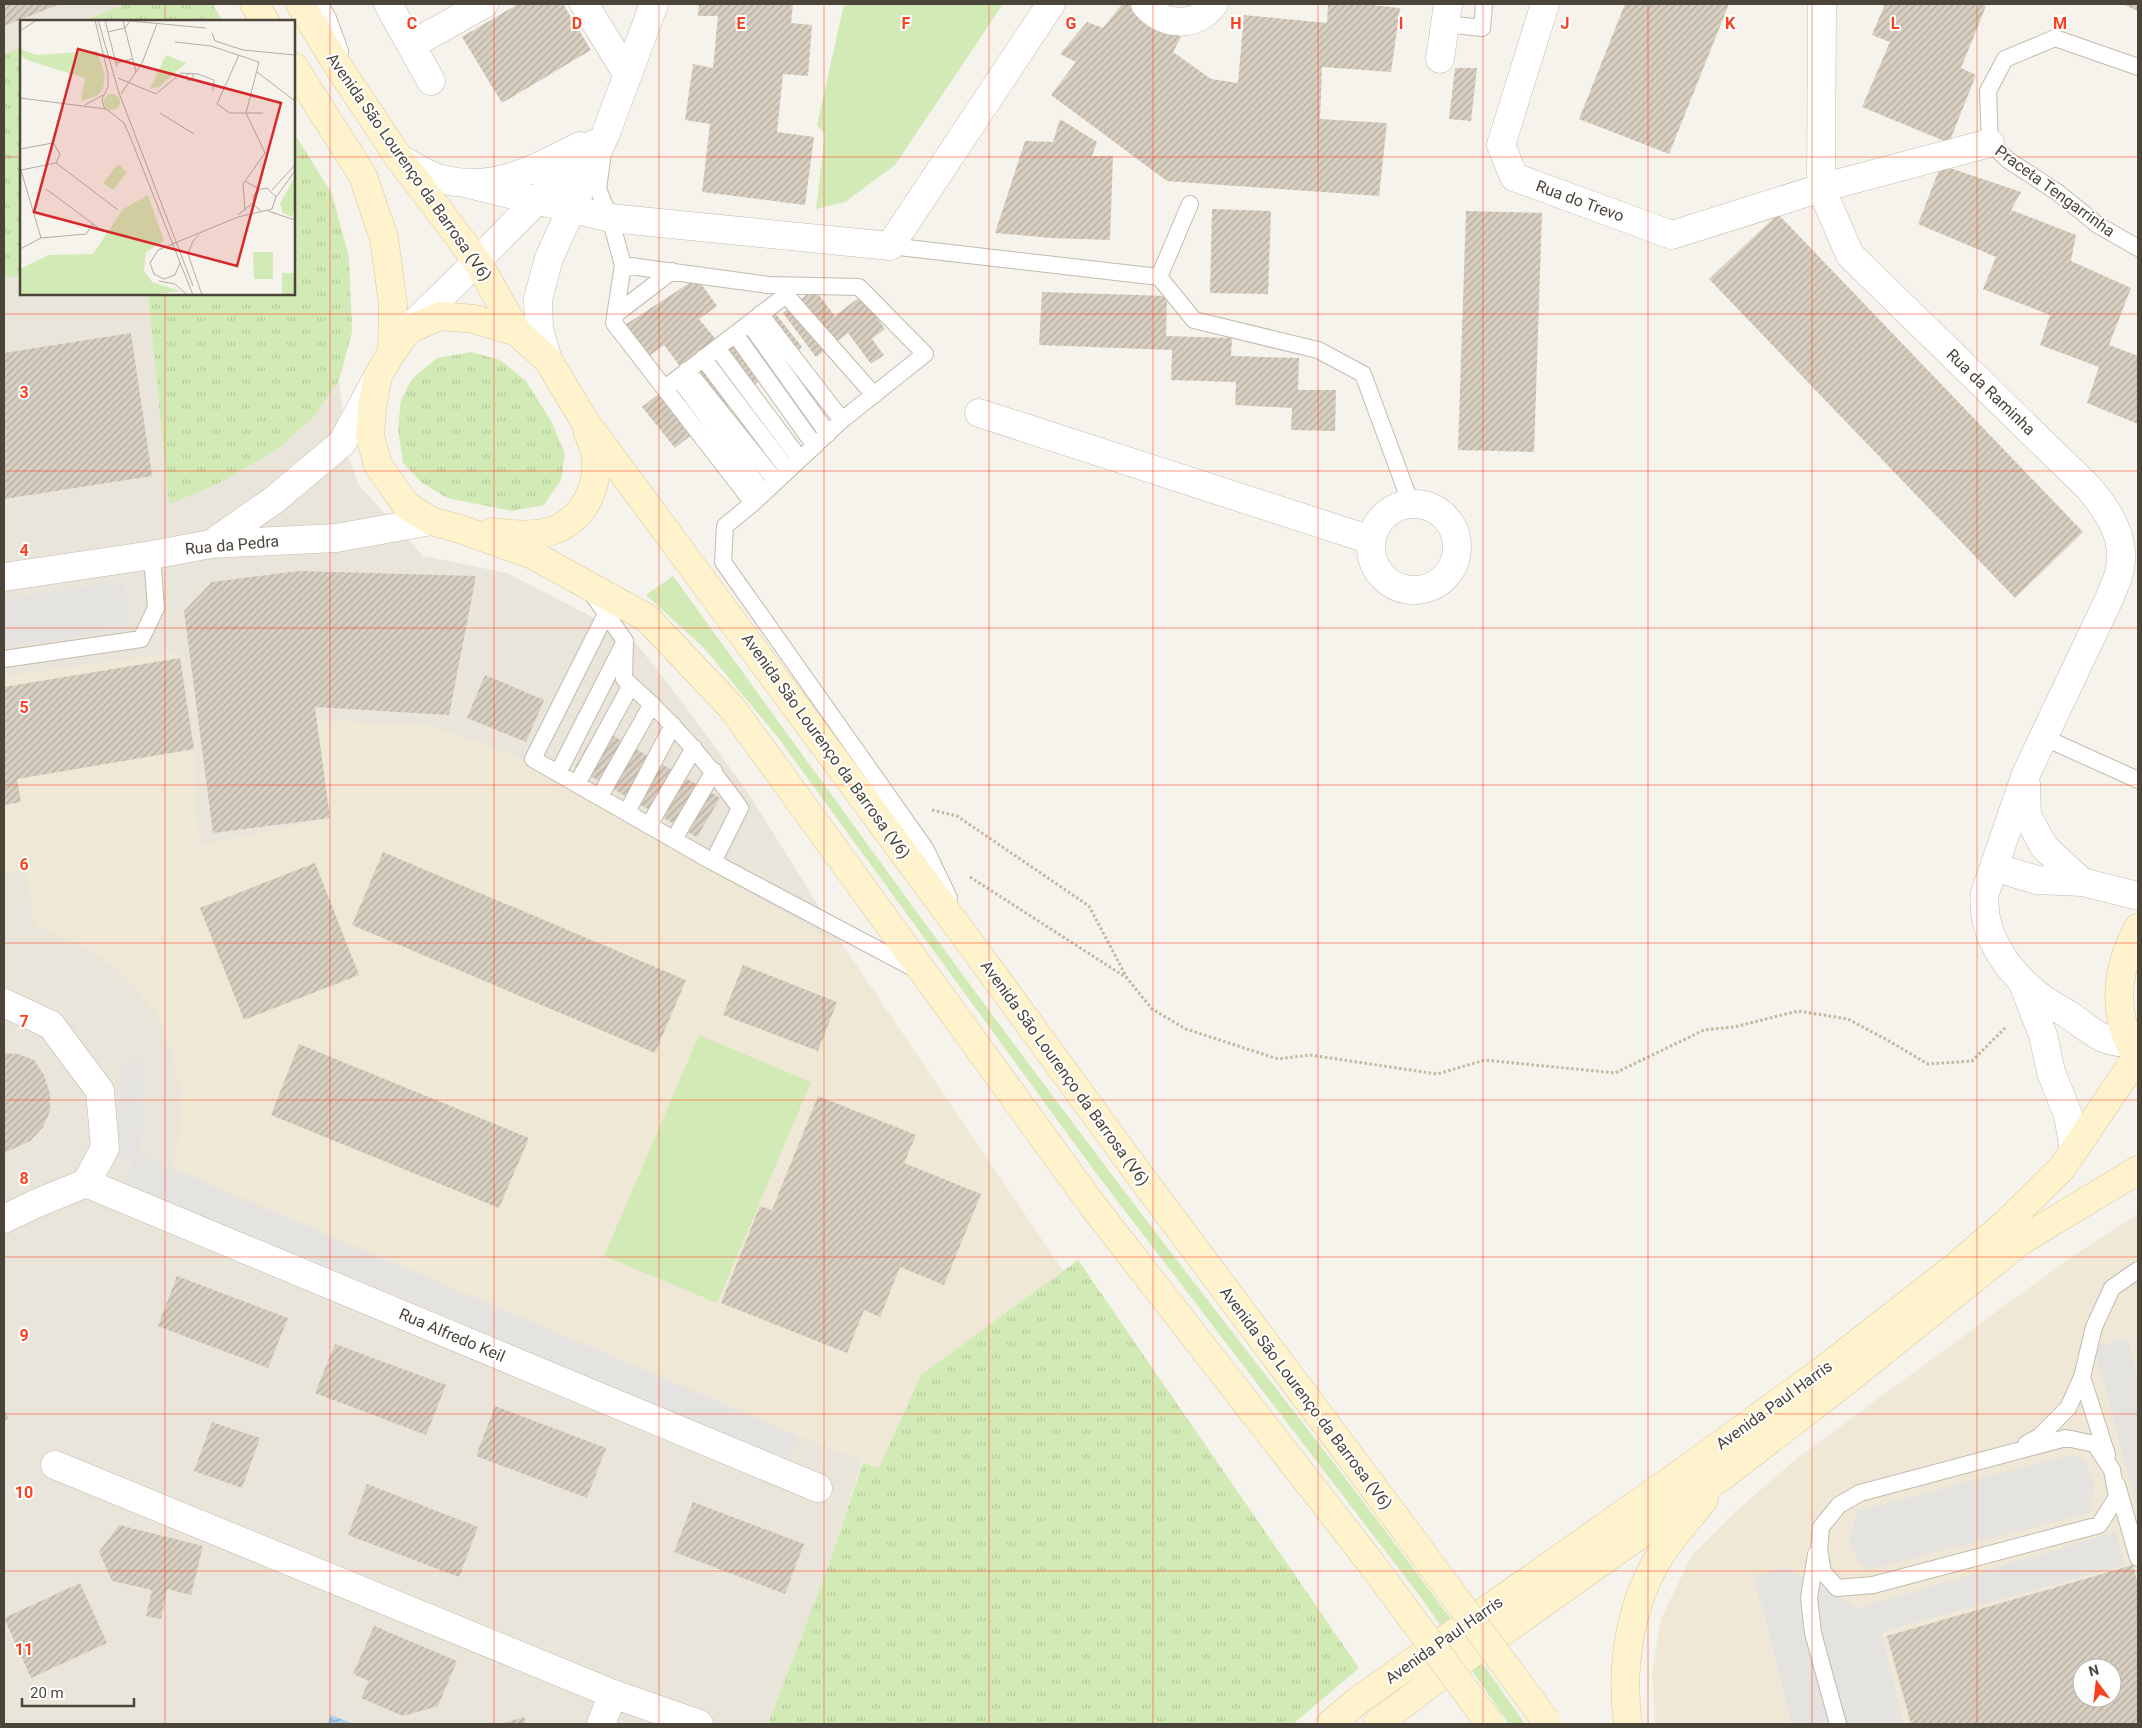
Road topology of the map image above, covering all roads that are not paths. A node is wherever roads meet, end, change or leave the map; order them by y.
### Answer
1 (254, 4) edge
2 (300, 4) edge
3 (320, 4) edge
4 (388, 4) edge
5 (484, 4) edge
6 (584, 4) edge
7 (654, 4) edge
8 (1051, 4) edge
9 (1145, 4) edge
10 (1214, 4) edge
11 (1484, 4) edge
12 (1545, 4) edge
13 (1822, 4) edge
14 (1447, 14) edge
15 (264, 20) edge
16 (411, 45) junction
17 (1440, 59) dead end
18 (2138, 67) edge
19 (295, 69) edge
20 (628, 75) junction
21 (431, 81) dead end
22 (354, 91) junction
23 (606, 133) junction
24 (1990, 143) junction
25 (399, 158) junction
26 (468, 184) junction
27 (1821, 188) junction
28 (536, 200) junction
29 (1190, 204) dead end
30 (570, 209) junction
31 (610, 218) junction
32 (890, 246) junction
33 (2138, 248) edge
34 (478, 261) junction
35 (623, 265) junction
36 (672, 271) junction
37 (1159, 277) junction
38 (616, 314) junction
39 (755, 319) junction
40 (408, 330) junction
41 (517, 332) junction
42 (735, 334) junction
43 (717, 348) junction
44 (392, 352) junction
45 (703, 358) junction
46 (548, 360) junction
47 (378, 376) junction
48 (677, 378) junction
49 (874, 395) junction
50 (979, 413) dead end
51 (584, 420) junction
52 (842, 420) junction
53 (828, 434) junction
54 (815, 446) junction
55 (800, 459) junction
56 (782, 476) junction
57 (758, 498) junction
58 (1412, 504) junction
59 (432, 521) junction
60 (460, 529) junction
61 (1371, 540) junction
62 (211, 544) junction
63 (152, 555) junction
64 (4, 577) edge
65 (585, 584) junction
66 (606, 614) junction
67 (625, 641) junction
68 (4, 659) edge
69 (631, 685) junction
70 (652, 704) junction
71 (673, 725) junction
72 (2043, 737) junction
73 (694, 748) junction
74 (714, 771) junction
75 (558, 773) junction
76 (2026, 774) junction
77 (2138, 780) edge
78 (577, 784) junction
79 (600, 796) junction
80 (627, 812) junction
81 (649, 825) junction
82 (674, 839) junction
83 (713, 862) junction
84 (1994, 867) junction
85 (2082, 882) junction
86 (2138, 896) edge
87 (2138, 928) edge
88 (973, 946) junction
89 (925, 974) junction
90 (2021, 980) junction
91 (4, 1003) edge
92 (2135, 1053) edge
93 (2074, 1150) junction
94 (2138, 1170) edge
95 (86, 1183) junction
96 (4, 1220) edge
97 (2138, 1270) edge
98 (2082, 1378) junction
99 (2005, 1455) junction
100 (55, 1465) dead end
101 (2112, 1470) junction
102 (1724, 1475) junction
103 (818, 1488) dead end
104 (1821, 1527) junction
105 (2138, 1558) edge
106 (613, 1694) junction
107 (1547, 1723) edge
108 (601, 1724) edge
109 (699, 1724) edge
110 (1330, 1724) edge
111 (1377, 1724) edge
112 (1490, 1724) edge
113 (1628, 1724) edge
114 (1838, 1724) edge

1 - 15 main road
2 - 22 main road, Avenida São Lourenço da Barrosa (V6)
3 - 22 lane
4 - 16 street
5 - 16 street
6 - 20 street
7 - 20 street
8 - 32 street
9 - 10 street
11 - 14 lane
12 - 27 street, Rua do Trevo
13 - 27 street, Rua da Raminha
14 - 17 street
16 - 21 street
18 - 24 lane, Praceta Tengarrinha
19 - 44 main road, Avenida São Lourenço da Barrosa (V6)
20 - 23 street
22 - 25 main road, Avenida São Lourenço da Barrosa (V6)
23 - 26 street
23 - 28 street
23 - 30 street
23 - 31 lane
24 - 27 street, Rua do Trevo
24 - 33 lane, Praceta Tengarrinha
25 - 26 street
25 - 34 main road, Avenida São Lourenço da Barrosa (V6)
26 - 28 street
27 - 72 street, Rua da Raminha
28 - 30 street
28 - 34 street
29 - 37 lane
30 - 31 street
30 - 46 street
31 - 32 street
31 - 35 lane
32 - 37 lane
34 - 40 street
34 - 41 main road, Avenida São Lourenço da Barrosa (V6)
35 - 36 lane
35 - 38 lane
36 - 38 lane
36 - 49 lane
37 - 58 lane
38 - 48 lane
39 - 42 lane
39 - 49 lane
39 - 52 lane
39 - 53 lane
40 - 41 main road, Avenida São Lourenço da Barrosa (V6)
40 - 44 main road, Avenida São Lourenço da Barrosa (V6)
41 - 46 main road, Avenida São Lourenço da Barrosa (V6)
42 - 43 lane
42 - 54 lane
43 - 45 lane
43 - 55 lane
44 - 47 main road, Avenida São Lourenço da Barrosa (V6)
45 - 48 lane
45 - 56 lane
46 - 51 main road, Avenida São Lourenço da Barrosa (V6)
47 - 59 main road, Avenida São Lourenço da Barrosa (V6)
47 - 62 street
48 - 56 lane
48 - 57 lane
49 - 52 lane
50 - 61 street
51 - 60 main road, Avenida São Lourenço da Barrosa (V6)
51 - 88 main road, Avenida São Lourenço da Barrosa (V6)
52 - 53 lane
53 - 54 lane
54 - 55 lane
55 - 56 lane
56 - 57 lane
57 - 88 lane
58 - 61 street
58 - 61 street
59 - 60 main road, Avenida São Lourenço da Barrosa (V6)
59 - 62 street, Rua da Pedra
60 - 65 main road, Avenida São Lourenço da Barrosa (V6)
62 - 63 street, Rua da Pedra
63 - 64 street, Rua da Pedra
63 - 68 lane
65 - 66 lane
65 - 89 main road, Avenida São Lourenço da Barrosa (V6)
66 - 67 lane
66 - 75 lane
67 - 69 lane
67 - 75 lane
69 - 70 lane
69 - 78 lane
70 - 71 lane
70 - 79 lane
71 - 73 lane
71 - 80 lane
72 - 76 street, Rua da Raminha
72 - 77 lane
73 - 74 lane
73 - 81 lane
74 - 82 lane
74 - 83 lane
75 - 78 lane
76 - 84 street, Rua da Raminha
76 - 85 street
78 - 79 lane
79 - 80 lane
80 - 81 lane
81 - 82 lane
82 - 83 lane
83 - 89 lane
84 - 85 street
84 - 90 street, Rua da Raminha
85 - 86 street
87 - 92 main road
88 - 107 main road, Avenida São Lourenço da Barrosa (V6), bridge
89 - 112 main road, Avenida São Lourenço da Barrosa (V6), bridge
90 - 92 street
90 - 93 street
91 - 95 street
92 - 93 main road, Avenida Paul Harris
93 - 110 main road, Avenida Paul Harris
94 - 102 main road, Avenida Paul Harris
95 - 96 street
95 - 103 street, Rua Alfredo Keil
97 - 98 lane
98 - 99 lane
98 - 101 lane
99 - 101 lane
99 - 104 lane
100 - 106 street
101 - 104 lane
101 - 105 lane
102 - 111 main road
102 - 113 main road
104 - 114 lane
106 - 108 street
106 - 109 street

